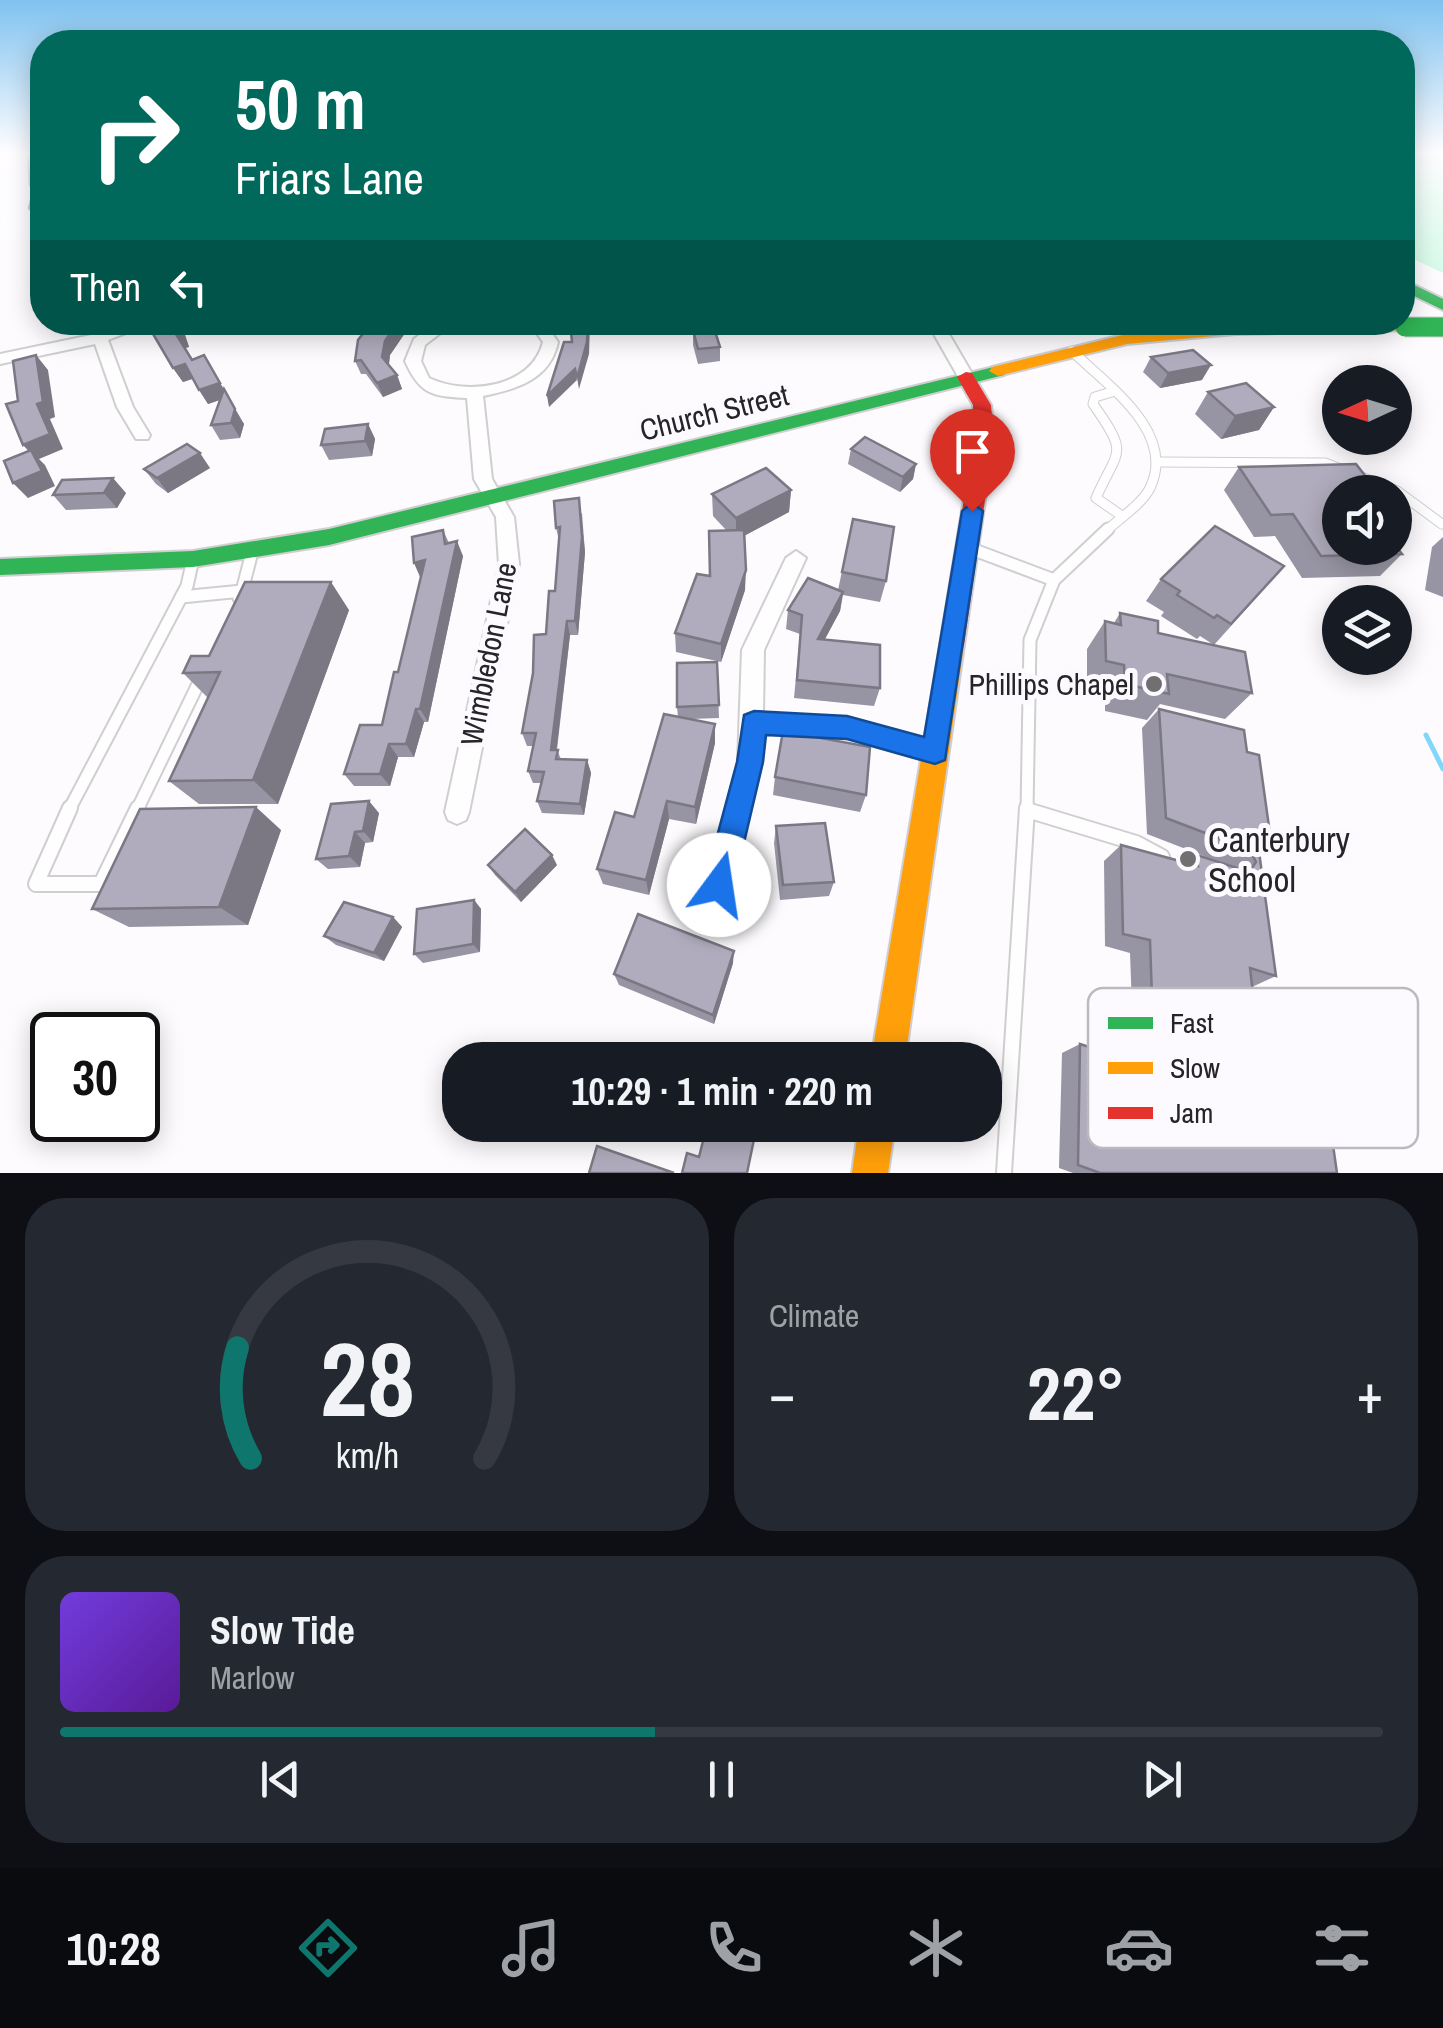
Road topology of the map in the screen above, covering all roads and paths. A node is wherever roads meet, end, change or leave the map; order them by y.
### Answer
1 (1415, 291) edge
2 (1443, 305) edge
3 (1415, 322) edge
4 (1443, 330) edge
5 (109, 335) edge
6 (429, 335) edge
7 (548, 335) edge
8 (941, 335) edge
9 (1155, 335) edge
10 (100, 338) junction
11 (1072, 351) junction
12 (0, 358) edge
13 (1006, 368) junction
14 (966, 378) junction
15 (1115, 391) junction
16 (475, 393) junction
17 (914, 393) junction
18 (984, 421) junction
19 (142, 435) dead end
20 (1158, 462) junction
21 (494, 498) junction
22 (1122, 516) junction
23 (1442, 524) edge
24 (968, 548) junction
25 (252, 552) junction
26 (796, 558) dead end
27 (193, 559) junction
28 (0, 568) edge
29 (1054, 580) junction
30 (242, 591) junction
31 (181, 597) junction
32 (234, 608) edge
33 (209, 660) edge
34 (754, 723) junction
35 (935, 752) junction
36 (1027, 810) junction
37 (457, 812) dead end
38 (1172, 860) edge
39 (719, 885) dead end
40 (891, 1042) edge
41 (875, 1142) edge
42 (870, 1173) edge
43 (1004, 1173) edge

1 - 2 main road
3 - 4 main road, Church Street, bridge
5 - 10 street
6 - 16 street
7 - 16 street
8 - 14 street
9 - 11 main road, Church Street
10 - 12 street
10 - 19 street
11 - 13 main road, Church Street
11 - 15 lane
13 - 14 main road, Church Street
13 - 18 main road
14 - 17 main road, Church Street
14 - 18 main road
15 - 20 lane
15 - 22 lane
16 - 21 street, Wimbledon Lane
17 - 18 main road
17 - 21 main road, Church Street
18 - 24 main road
20 - 22 lane
20 - 23 lane
21 - 25 main road, Church Street
21 - 37 street, Wimbledon Lane
22 - 29 lane
24 - 29 lane
24 - 35 main road
25 - 27 main road, Church Street
25 - 30 lane
26 - 34 street
27 - 28 main road, Church Street
27 - 31 lane
29 - 36 lane
30 - 31 lane
30 - 32 lane
31 - 33 lane
34 - 35 street
34 - 39 street
35 - 40 main road
36 - 38 lane
36 - 43 lane
41 - 42 main road

